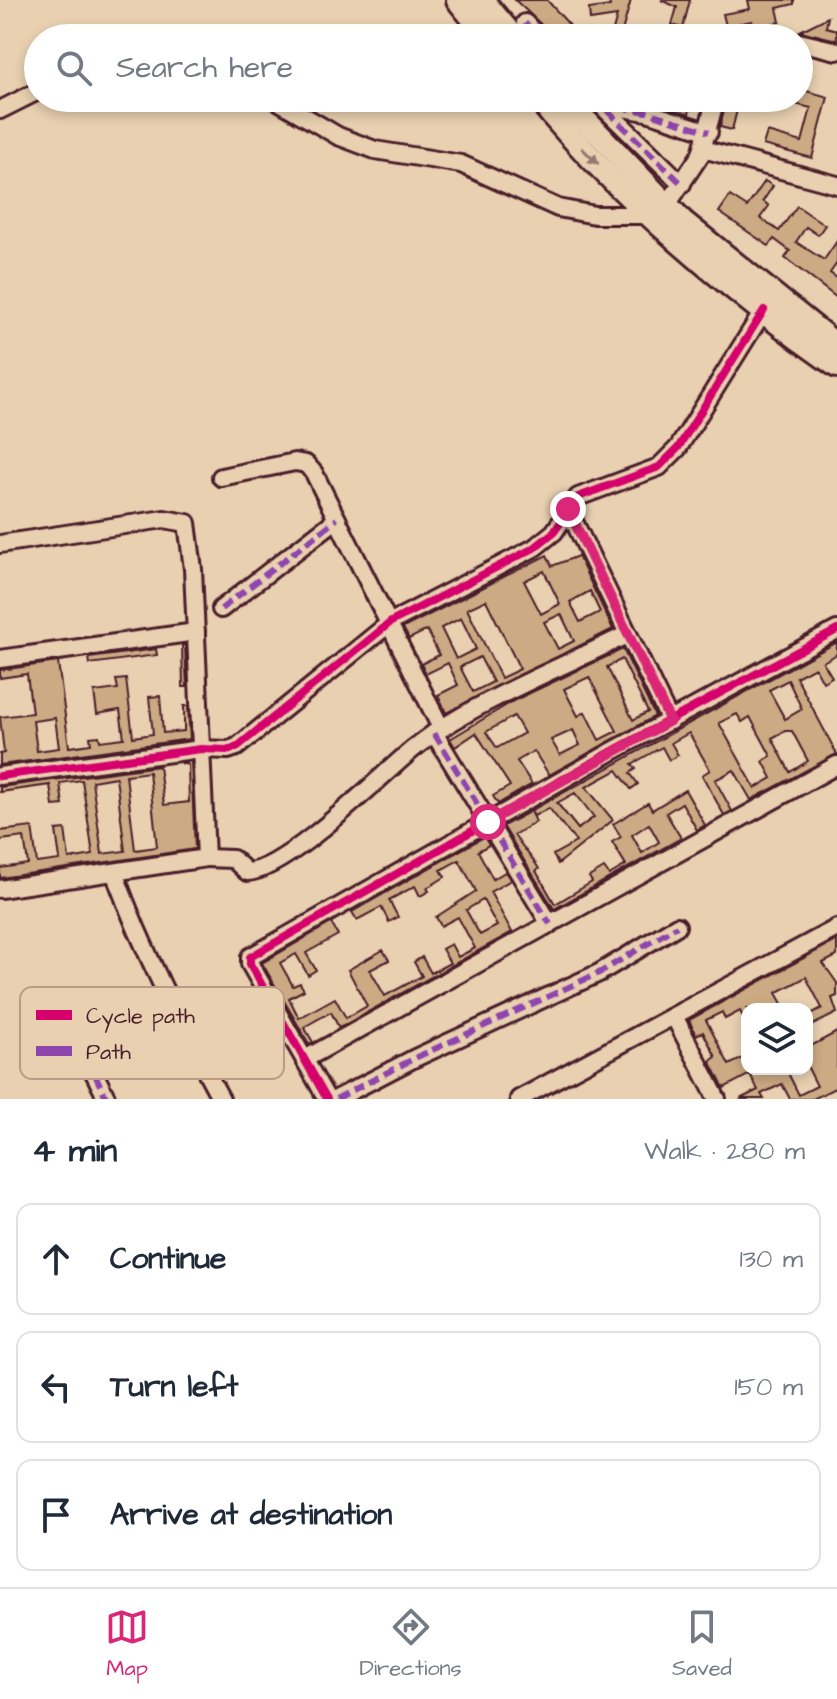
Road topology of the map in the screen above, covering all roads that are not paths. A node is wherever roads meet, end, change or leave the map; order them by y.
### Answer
1 (458, 0) edge
2 (482, 0) edge
3 (478, 24) edge
4 (512, 24) edge
5 (813, 45) edge
6 (837, 51) edge
7 (24, 98) edge
8 (0, 110) edge
9 (297, 112) edge
10 (549, 112) edge
11 (576, 112) edge
12 (608, 112) edge
13 (647, 112) edge
14 (713, 112) edge
15 (706, 140) junction
16 (682, 184) junction
17 (837, 185) edge
18 (660, 210) junction
19 (764, 310) junction
20 (837, 346) edge
21 (837, 366) edge
22 (221, 477) dead end
23 (568, 509) junction
24 (337, 519) junction
25 (0, 544) edge
26 (221, 609) dead end
27 (391, 622) junction
28 (837, 630) edge
29 (196, 632) junction
30 (628, 634) junction
31 (0, 659) edge
32 (670, 721) junction
33 (437, 730) junction
34 (201, 749) junction
35 (837, 765) edge
36 (0, 776) edge
37 (488, 822) junction
38 (206, 858) junction
39 (114, 872) junction
40 (0, 889) edge
41 (550, 924) junction
42 (677, 926) dead end
43 (837, 928) edge
44 (162, 987) edge
45 (263, 987) edge
46 (674, 1016) junction
47 (284, 1023) edge
48 (305, 1059) junction
49 (97, 1079) edge
50 (210, 1079) edge
51 (107, 1099) edge
52 (221, 1099) edge
53 (327, 1099) edge
54 (336, 1099) edge
55 (519, 1099) edge
56 (717, 1099) edge

1 - 3 highway
2 - 4 highway
5 - 6 street
7 - 8 street
9 - 18 street
10 -> 18 highway
11 - 18 highway
12 - 16 street
13 - 15 street
14 - 15 street
15 - 16 street
15 - 17 street
16 - 18 street
18 - 19 highway
18 - 20 highway
19 - 21 highway
19 - 23 street
22 - 24 street
23 - 27 street
23 - 30 street
24 - 26 street
24 - 27 street
25 - 29 street
27 - 33 street
27 - 34 street
28 - 32 street
29 - 31 street
29 - 34 street
30 - 32 street
30 - 33 street
32 - 37 street
33 - 37 street
33 - 38 street
34 - 36 street
34 - 38 street
35 - 41 street
37 - 41 street
37 - 45 street
38 - 39 street
39 - 40 street
39 - 44 street
41 - 48 street
42 - 54 street
43 - 46 street
46 - 55 street
46 - 56 street
47 - 48 street
48 - 53 street
49 - 51 street
50 - 52 street

